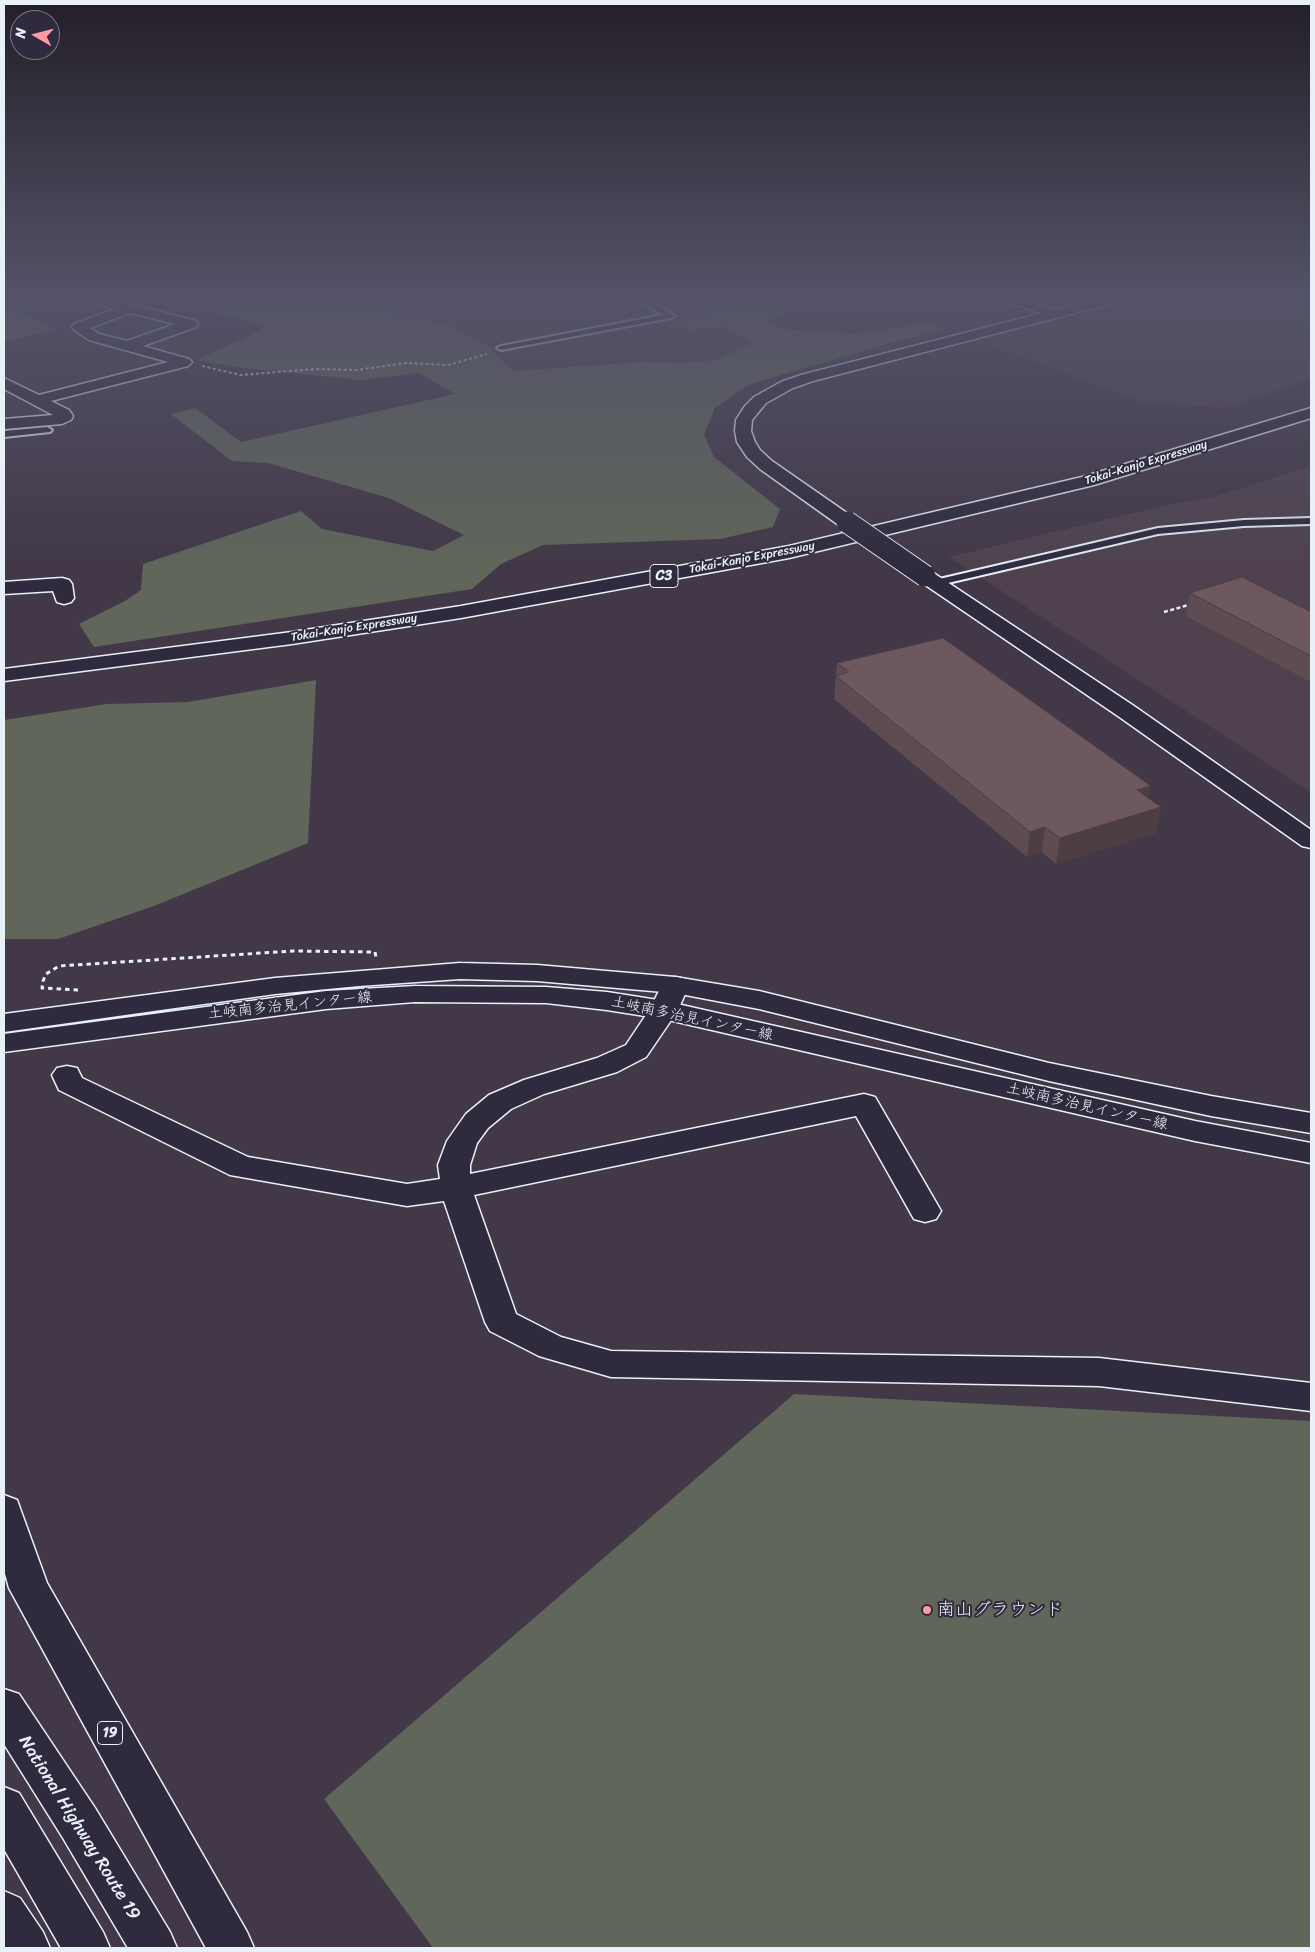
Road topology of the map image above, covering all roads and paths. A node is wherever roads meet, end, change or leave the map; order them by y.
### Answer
1 (18, 390) edge
2 (84, 390) edge
3 (778, 390) edge
4 (42, 402) junction
5 (19, 406) dead end
6 (1311, 413) edge
7 (4, 424) edge
8 (48, 430) dead end
9 (1311, 431) edge
10 (4, 434) edge
11 (1311, 521) edge
12 (930, 579) junction
13 (4, 588) edge
14 (64, 598) dead end
15 (1200, 601) edge
16 (1164, 612) dead end
17 (4, 675) edge
18 (4, 692) edge
19 (1311, 841) edge
20 (378, 962) dead end
21 (42, 988) dead end
22 (670, 997) junction
23 (4, 1023) edge
24 (4, 1043) edge
25 (67, 1075) dead end
26 (1311, 1124) edge
27 (1311, 1153) edge
28 (456, 1188) junction
29 (925, 1211) dead end
30 (1311, 1397) edge
31 (4, 1510) edge
32 (4, 1708) edge
33 (4, 1808) edge
34 (4, 1914) edge
35 (27, 1948) edge
36 (87, 1948) edge
37 (154, 1948) edge
38 (230, 1948) edge

1 - 4 main road
2 - 4 main road
3 - 12 main road, bridge
4 - 5 main road
4 - 7 main road
6 - 17 main road, Tokai-Kanjo Expressway / C3
8 - 10 lane
9 - 18 main road, Tokai-Kanjo Expressway / C3
11 - 12 lane
12 - 19 main road
13 - 14 main road
15 - 16 path
20 - 21 path
22 - 23 main road, 土岐南多治見インター線
22 - 24 main road, 土岐南多治見インター線
22 - 26 main road, 土岐南多治見インター線
22 - 27 main road, 土岐南多治見インター線
22 - 28 main road
25 - 28 main road
28 - 29 main road
28 - 30 main road
31 - 38 main road, 19
32 - 37 main road, National Highway Route 19
33 - 36 main road
34 - 35 main road

